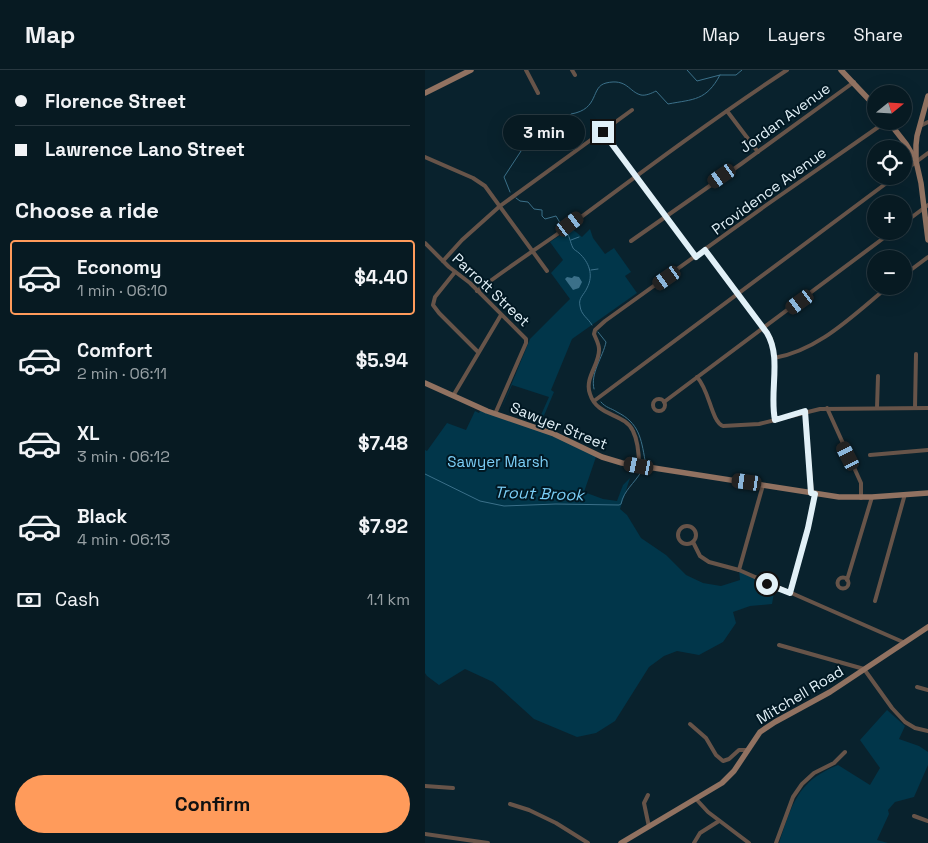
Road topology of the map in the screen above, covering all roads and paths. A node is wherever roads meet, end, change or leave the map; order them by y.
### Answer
1 (471, 70) edge
2 (526, 70) edge
3 (572, 70) edge
4 (787, 70) edge
5 (841, 70) edge
6 (575, 75) dead end
7 (854, 82) junction
8 (425, 93) edge
9 (538, 94) dead end
10 (867, 96) edge
11 (928, 96) edge
12 (632, 110) dead end
13 (727, 111) junction
14 (928, 122) edge
15 (919, 126) junction
16 (874, 130) edge
17 (895, 130) edge
18 (603, 132) junction
19 (758, 152) junction
20 (928, 153) edge
21 (425, 156) edge
22 (916, 161) junction
23 (912, 164) edge
24 (636, 176) junction
25 (884, 185) edge
26 (499, 206) junction
27 (926, 206) edge
28 (665, 217) junction
29 (912, 217) edge
30 (881, 240) edge
31 (928, 240) edge
32 (631, 241) dead end
33 (425, 243) edge
34 (532, 250) junction
35 (705, 250) junction
36 (696, 257) junction
37 (928, 257) edge
38 (443, 261) junction
39 (912, 269) edge
40 (547, 271) dead end
41 (455, 272) junction
42 (477, 291) junction
43 (738, 295) junction
44 (878, 295) edge
45 (501, 314) junction
46 (763, 328) junction
47 (478, 352) junction
48 (916, 354) dead end
49 (774, 358) junction
50 (878, 376) dead end
51 (697, 377) junction
52 (425, 383) edge
53 (453, 396) junction
54 (593, 401) junction
55 (664, 402) dead end
56 (827, 408) junction
57 (877, 408) junction
58 (915, 408) junction
59 (928, 408) edge
60 (805, 411) junction
61 (495, 414) junction
62 (775, 420) junction
63 (928, 450) edge
64 (870, 454) dead end
65 (639, 466) junction
66 (763, 485) junction
67 (813, 493) junction
68 (928, 493) edge
69 (905, 494) junction
70 (861, 498) junction
71 (872, 498) junction
72 (693, 542) junction
73 (739, 570) junction
74 (847, 580) dead end
75 (790, 593) junction
76 (875, 601) dead end
77 (928, 627) edge
78 (903, 642) junction
79 (779, 645) dead end
80 (864, 669) junction
81 (917, 687) dead end
82 (928, 690) edge
83 (690, 724) dead end
84 (928, 731) edge
85 (748, 750) junction
86 (845, 752) dead end
87 (425, 786) edge
88 (453, 788) dead end
89 (648, 795) dead end
90 (696, 800) junction
91 (510, 804) dead end
92 (914, 816) dead end
93 (719, 821) junction
94 (928, 821) edge
95 (649, 828) junction
96 (425, 834) edge
97 (488, 843) edge
98 (588, 843) edge
99 (621, 843) edge
100 (694, 843) edge
101 (748, 843) edge
102 (776, 843) edge

1 - 8 street
2 - 9 street
3 - 6 street
4 - 13 street
5 - 7 street
7 - 10 street
7 - 19 street, Jordan Avenue
11 - 15 street
12 - 18 street
13 - 19 street
13 - 24 street
14 - 15 street
15 - 22 street
16 - 35 street, Providence Avenue
17 - 22 street
18 - 24 street
18 - 26 street
19 - 28 street, Jordan Avenue
20 - 22 street
21 - 26 street
22 - 23 street
22 - 27 street
24 - 28 street
24 - 34 street
25 - 43 street
26 - 34 street
26 - 38 street
27 - 29 street
27 - 31 street
28 - 32 street, Jordan Avenue
28 - 36 street
30 - 46 street
33 - 38 street, Parrott Street
34 - 40 street
34 - 42 street
35 - 36 street, Providence Avenue
35 - 43 street
36 - 54 street, Providence Avenue
37 - 39 street
38 - 41 street, Parrott Street
41 - 42 street, Parrott Street
41 - 47 street
42 - 45 street, Parrott Street
43 - 46 street
43 - 54 street
44 - 49 street
45 - 47 street
45 - 61 street, Parrott Street
46 - 49 street
46 - 51 street
47 - 53 street
48 - 58 street
49 - 62 street
50 - 57 street
51 - 55 street
51 - 62 street
52 - 53 street, Sawyer Street
53 - 61 street, Sawyer Street
54 - 65 street
56 - 57 street
56 - 60 street
56 - 70 street
57 - 58 street
58 - 59 street
60 - 62 street
60 - 67 street
61 - 65 street, Sawyer Street
63 - 64 street
65 - 66 street, Sawyer Street
66 - 67 street, Sawyer Street
66 - 73 street
67 - 70 street, Sawyer Street
67 - 75 street
68 - 69 street, Sawyer Street
69 - 71 street, Sawyer Street
69 - 76 street
70 - 71 street, Sawyer Street
71 - 74 street
72 - 72 street
72 - 73 street
73 - 75 street
75 - 78 street
77 - 78 street, Mitchell Road
78 - 80 street, Mitchell Road
79 - 80 street
80 - 84 street
80 - 85 street, Mitchell Road
81 - 82 street
83 - 85 street
85 - 90 street, Mitchell Road
86 - 102 street
87 - 88 street
89 - 95 street
90 - 93 street
90 - 95 street, Mitchell Road
91 - 98 street
92 - 94 street
93 - 100 street
93 - 101 street
95 - 99 street, Mitchell Road
96 - 97 street

